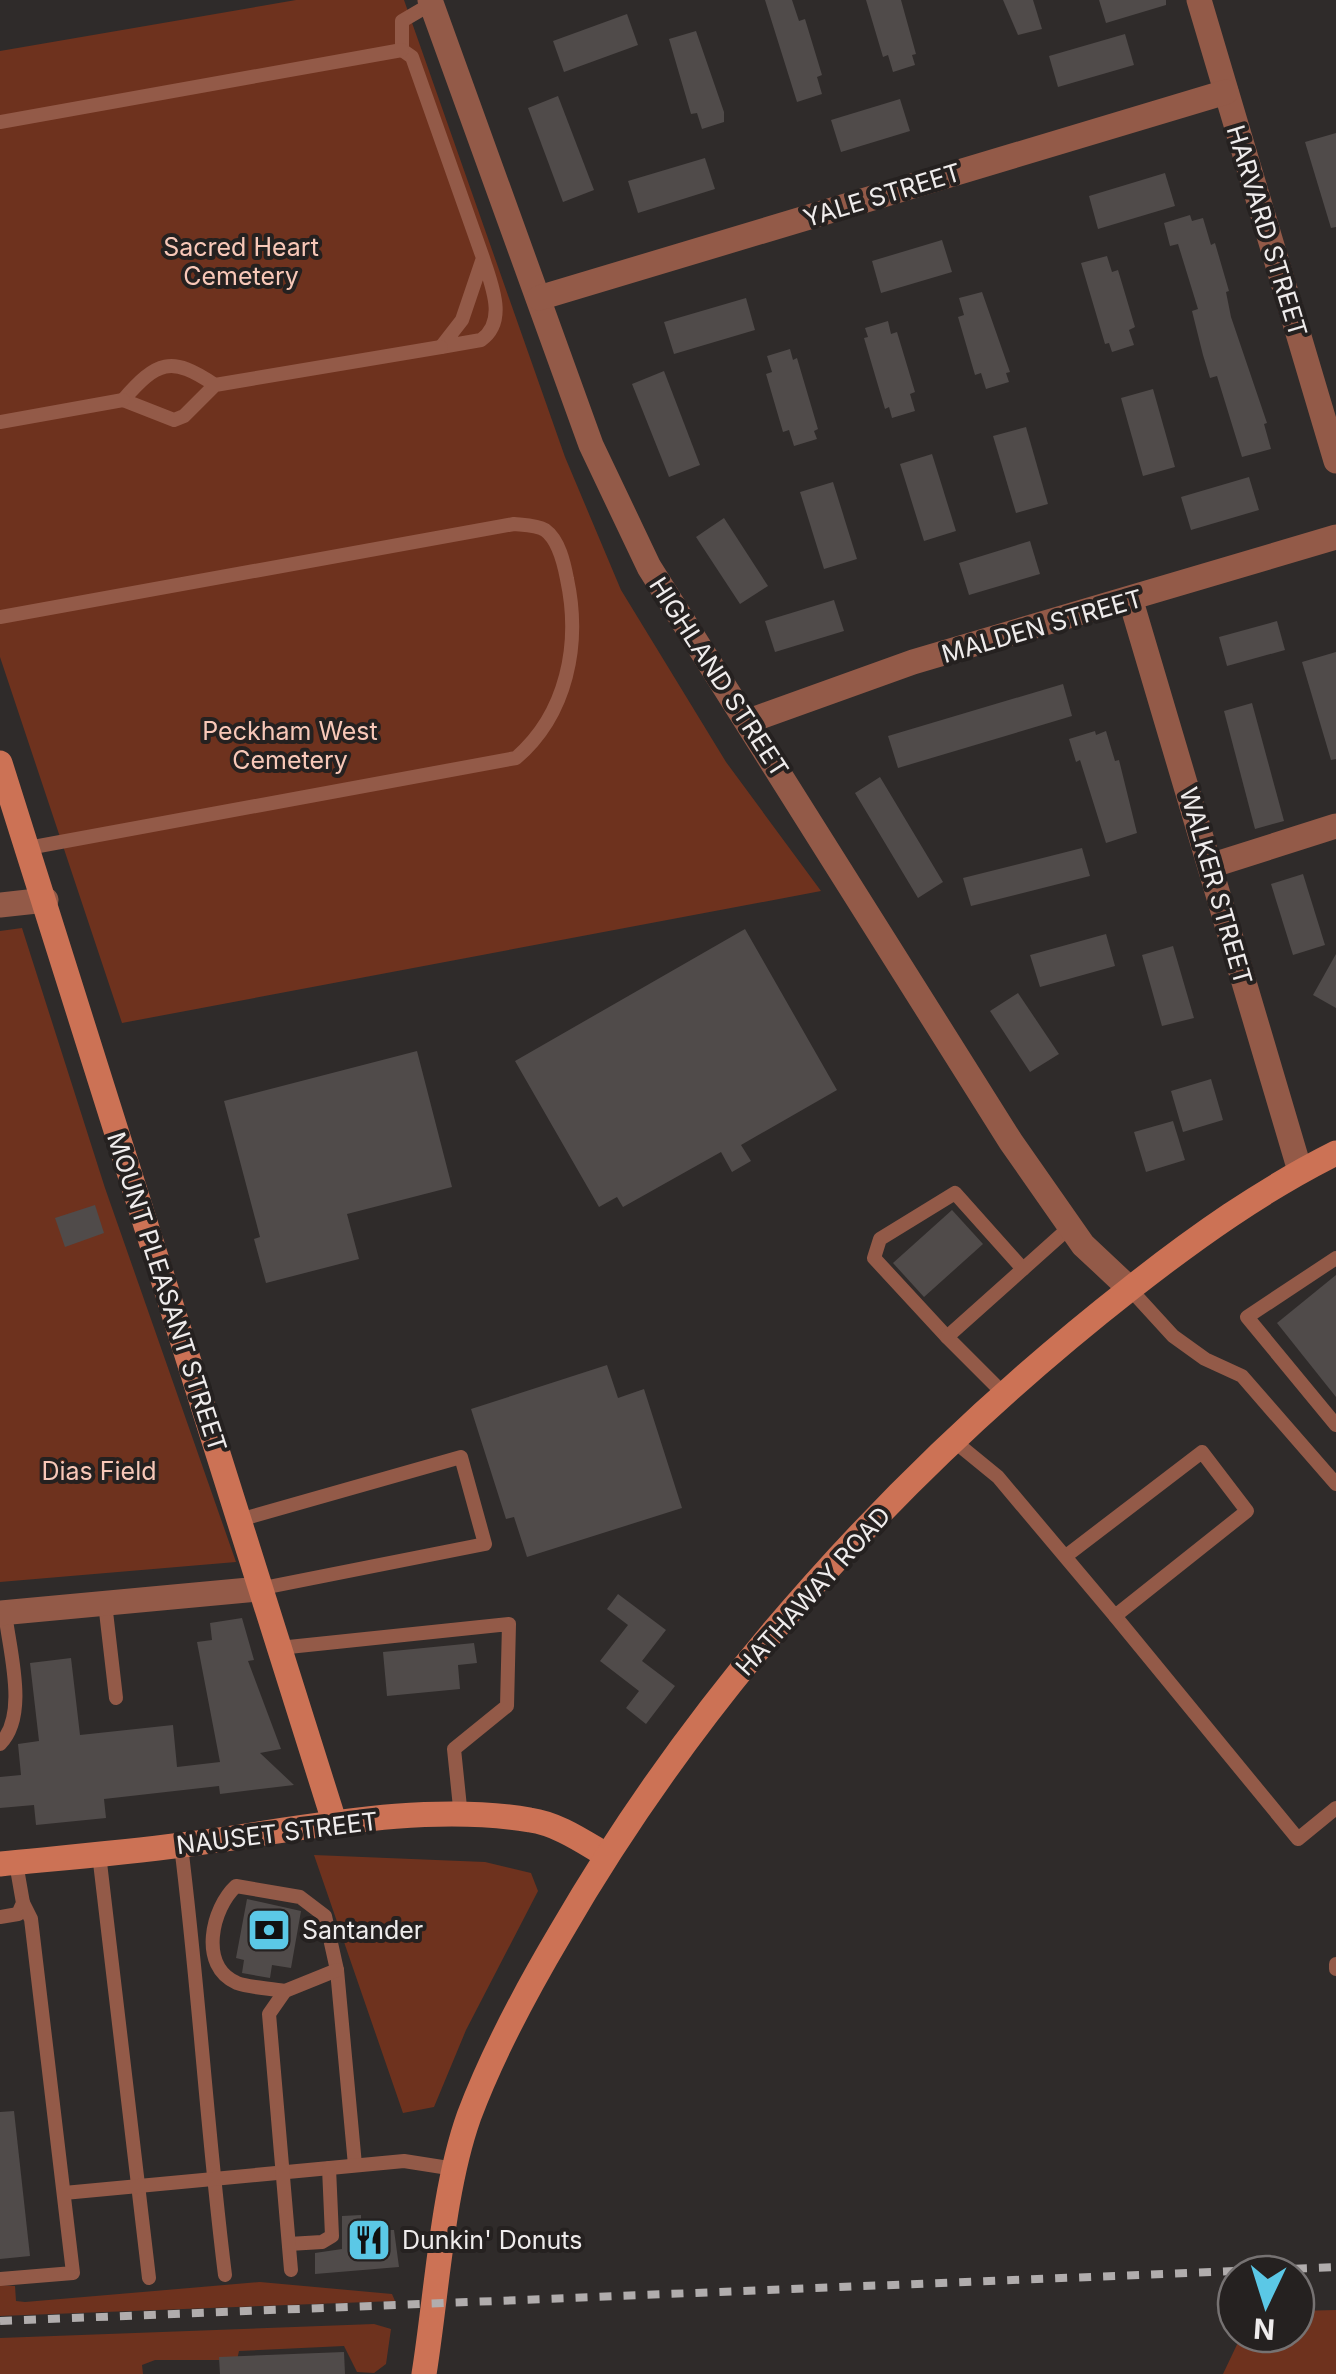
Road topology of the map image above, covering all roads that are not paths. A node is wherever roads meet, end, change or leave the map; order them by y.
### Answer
1 (1200, 0) edge
2 (430, 2) edge
3 (402, 50) junction
4 (1226, 92) junction
5 (0, 122) edge
6 (483, 258) junction
7 (539, 298) junction
8 (441, 347) junction
9 (215, 385) junction
10 (123, 400) junction
11 (0, 422) edge
12 (1336, 461) edge
13 (1336, 537) edge
14 (1131, 601) junction
15 (0, 617) edge
16 (749, 721) junction
17 (2, 779) edge
18 (1336, 826) edge
19 (28, 848) junction
20 (1210, 866) junction
21 (46, 900) junction
22 (0, 905) edge
23 (1336, 1153) edge
24 (1300, 1171) junction
25 (1070, 1227) junction
26 (1336, 1258) edge
27 (1024, 1269) junction
28 (1130, 1288) junction
29 (947, 1337) junction
30 (1004, 1394) junction
31 (1336, 1425) edge
32 (954, 1441) junction
33 (1336, 1484) edge
34 (239, 1520) junction
35 (1066, 1556) junction
36 (258, 1589) junction
37 (106, 1603) junction
38 (3, 1612) edge
39 (1115, 1616) junction
40 (279, 1648) junction
41 (6, 1672) edge
42 (116, 1698) dead end
43 (0, 1744) edge
44 (1336, 1808) edge
45 (461, 1816) junction
46 (334, 1821) junction
47 (181, 1846) junction
48 (99, 1854) junction
49 (606, 1854) junction
50 (8, 1864) edge
51 (21, 1908) junction
52 (0, 1917) edge
53 (337, 1970) junction
54 (284, 1991) junction
55 (356, 2165) junction
56 (329, 2168) junction
57 (455, 2169) junction
58 (281, 2172) junction
59 (213, 2179) junction
60 (139, 2186) junction
61 (64, 2193) junction
62 (289, 2244) junction
63 (291, 2270) dead end
64 (225, 2275) dead end
65 (149, 2278) dead end
66 (0, 2279) edge
67 (424, 2374) edge

1 - 4 street, HARVARD STREET
2 - 3 lane
2 - 7 street, HIGHLAND STREET
3 - 5 lane
3 - 6 lane
4 - 7 street, YALE STREET
4 - 12 street, HARVARD STREET
6 - 8 lane
6 - 8 lane
7 - 16 street, HIGHLAND STREET
8 - 9 lane
9 - 10 lane
9 - 10 lane
10 - 11 lane
13 - 14 street, MALDEN STREET
14 - 16 street, MALDEN STREET
14 - 20 street, WALKER STREET
15 - 19 lane
16 - 25 street, HIGHLAND STREET
17 - 19 main road, MOUNT PLEASANT STREET
18 - 20 street
19 - 21 main road, MOUNT PLEASANT STREET
20 - 24 street, WALKER STREET
21 - 22 street
21 - 34 main road, MOUNT PLEASANT STREET
23 - 24 main road, HATHAWAY ROAD
24 - 28 main road, HATHAWAY ROAD
25 - 27 lane
25 - 28 street, HIGHLAND STREET
26 - 31 lane
27 - 29 lane
27 - 29 lane
28 - 30 main road, HATHAWAY ROAD
28 - 33 lane
29 - 30 lane
30 - 32 main road, HATHAWAY ROAD
32 - 35 lane
32 - 49 main road, HATHAWAY ROAD
34 - 36 main road, MOUNT PLEASANT STREET
34 - 36 lane
35 - 39 lane
35 - 39 lane
36 - 37 street
36 - 40 main road, MOUNT PLEASANT STREET
37 - 38 street
37 - 42 lane
38 - 41 lane
39 - 44 lane
40 - 45 lane
40 - 46 main road, MOUNT PLEASANT STREET
41 - 43 lane
45 - 46 main road, NAUSET STREET
45 - 49 main road, NAUSET STREET
46 - 47 main road, NAUSET STREET
47 - 48 main road, NAUSET STREET
47 - 59 lane
48 - 50 main road, NAUSET STREET
48 - 60 lane
49 - 57 main road, HATHAWAY ROAD
50 - 51 lane
51 - 52 lane
51 - 61 lane
53 - 54 lane
53 - 54 lane
53 - 55 lane
54 - 58 lane
55 - 56 lane
55 - 57 lane
56 - 58 lane
56 - 62 lane
57 - 67 main road
58 - 59 lane
58 - 62 lane
59 - 60 lane
59 - 64 lane
60 - 61 lane
60 - 65 lane
61 - 66 lane
62 - 63 lane

